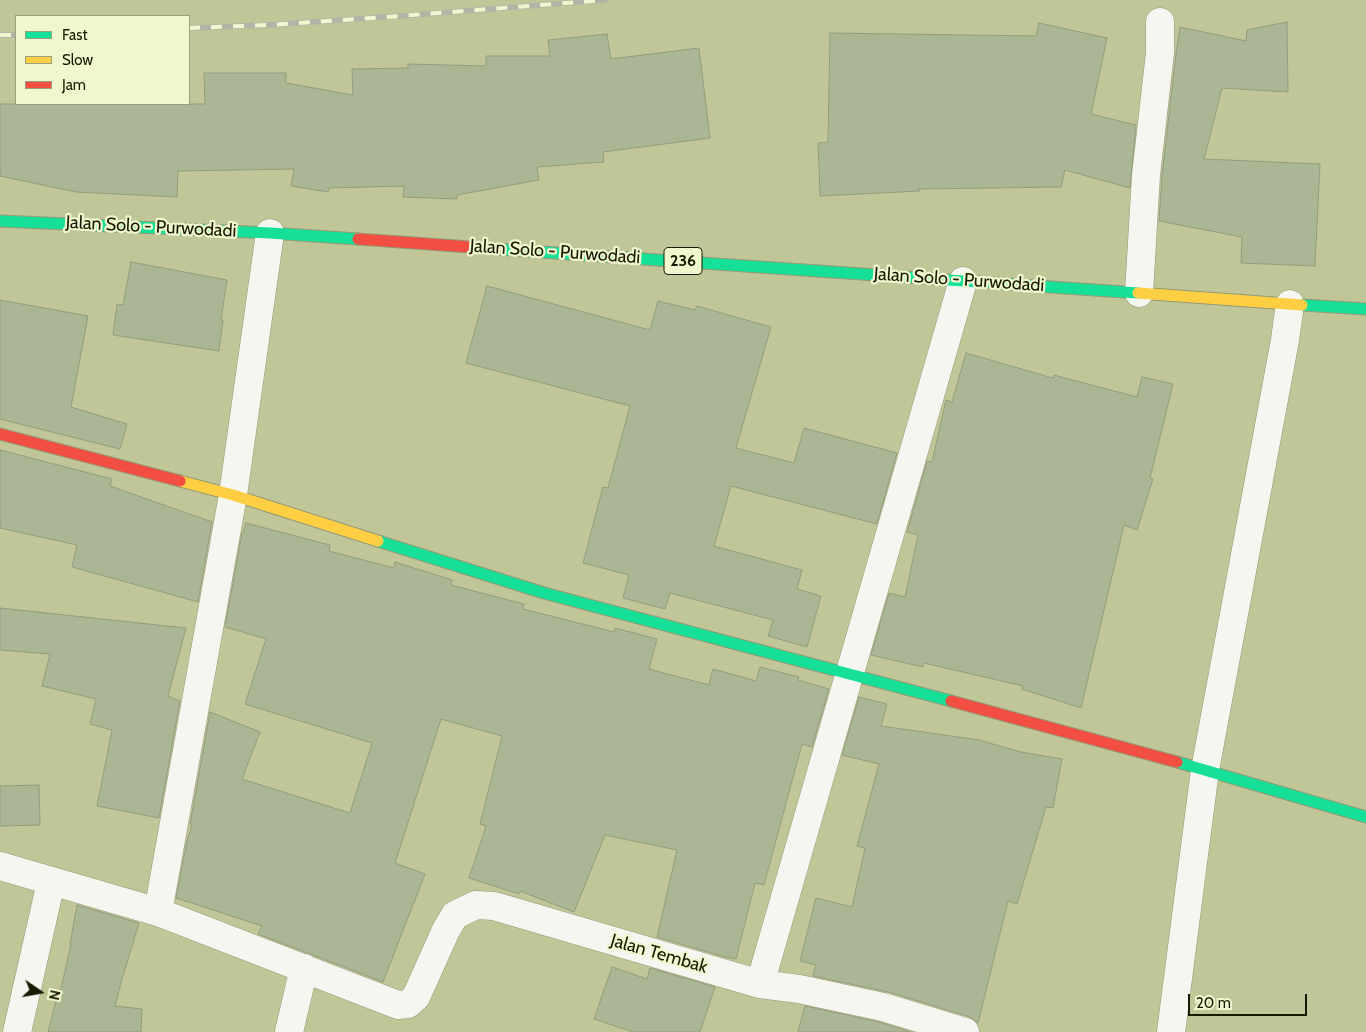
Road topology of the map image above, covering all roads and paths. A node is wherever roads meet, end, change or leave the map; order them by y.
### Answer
1 (1160, 22) dead end
2 (0, 221) edge
3 (270, 233) junction
4 (964, 281) junction
5 (1140, 293) junction
6 (1290, 304) junction
7 (1366, 309) edge
8 (0, 434) edge
9 (233, 495) junction
10 (849, 674) junction
11 (1205, 770) junction
12 (1366, 817) edge
13 (0, 866) edge
14 (51, 882) junction
15 (158, 912) junction
16 (304, 968) junction
17 (760, 984) junction
18 (17, 1032) edge
19 (289, 1032) edge
20 (965, 1032) edge
21 (1171, 1032) edge

1 - 5 street
2 - 3 street, Jalan Solo - Purwodadi / 236
3 - 4 street, Jalan Solo - Purwodadi / 236
3 - 9 street
4 - 5 street, Jalan Solo - Purwodadi / 236
4 - 10 street
5 - 6 street, Jalan Solo - Purwodadi / 236
6 - 7 street, Jalan Solo - Purwodadi / 236
6 - 11 street
8 - 9 street
9 - 10 street
9 - 15 street
10 - 11 street
10 - 17 street
11 - 12 street
11 - 21 street
13 - 14 street
14 - 15 street
14 - 18 street
15 - 16 street
16 - 17 street, Jalan Tembak
16 - 19 street
17 - 20 street, Jalan Tembak

